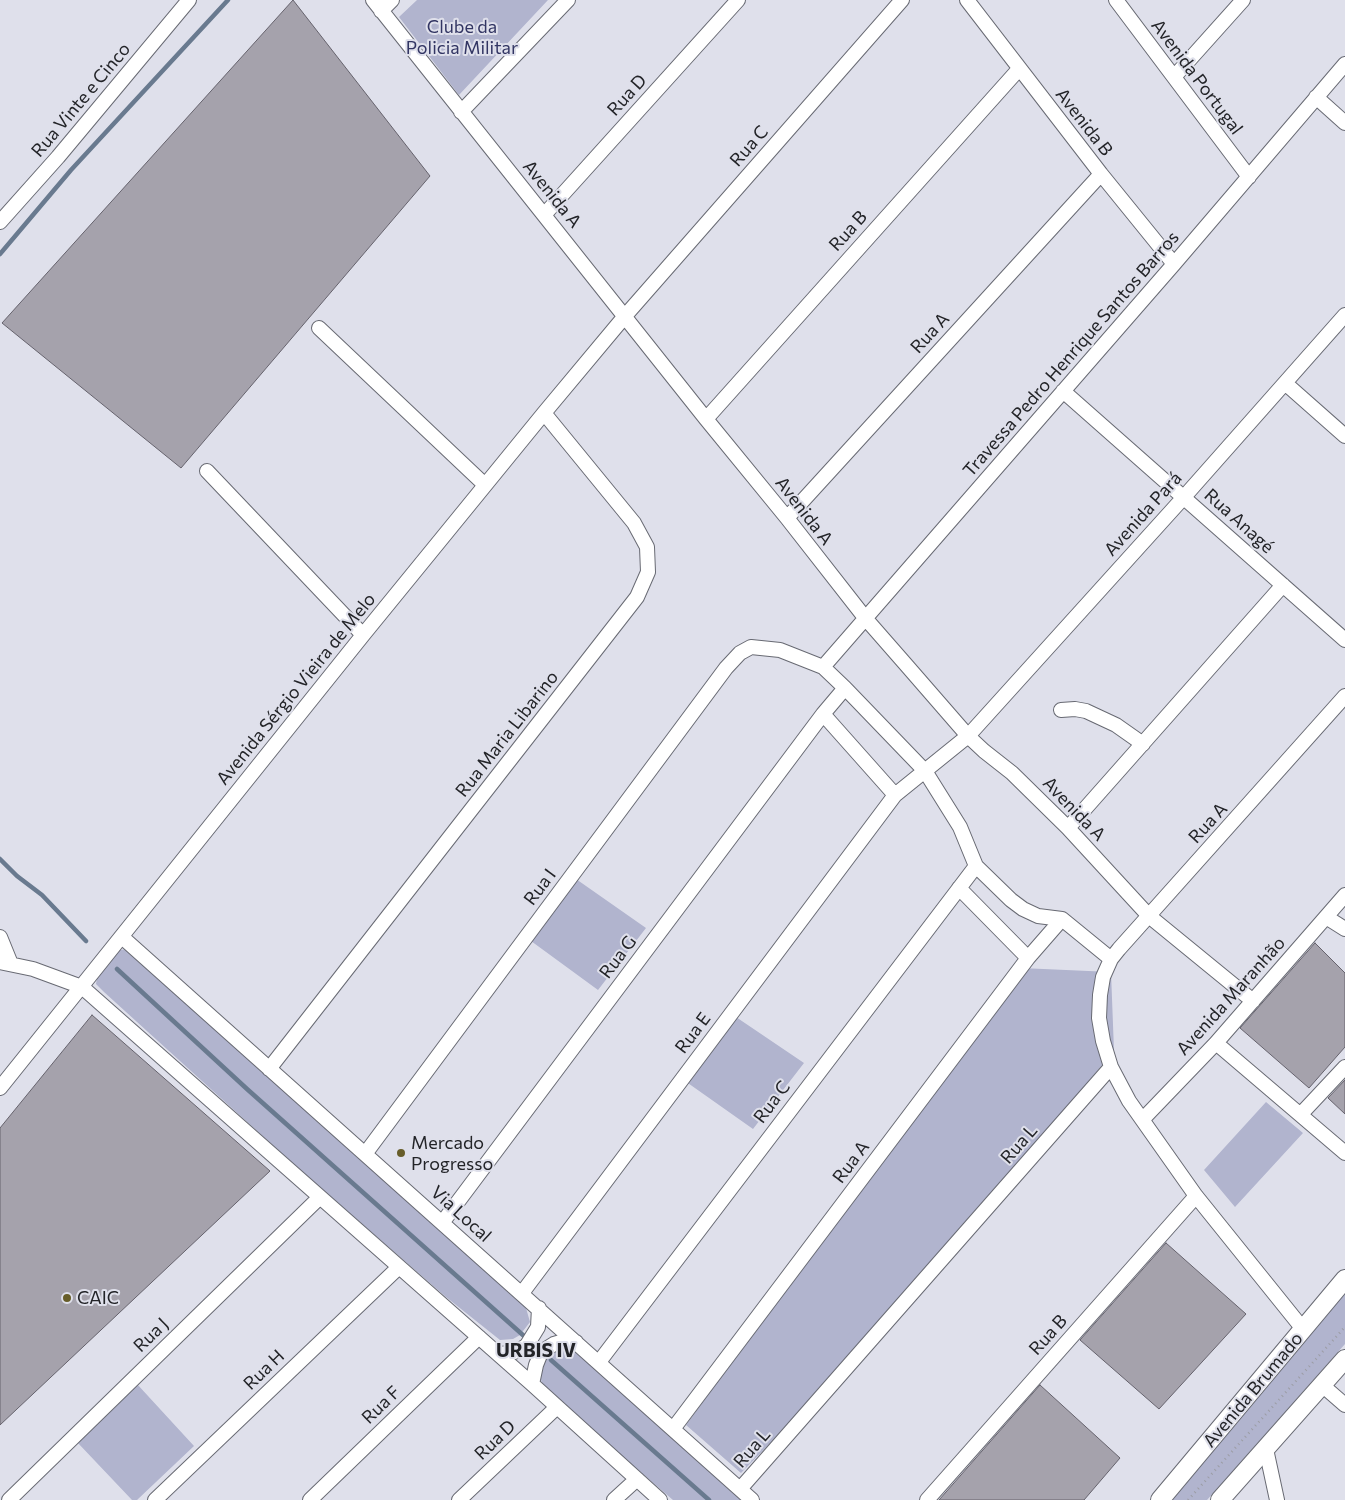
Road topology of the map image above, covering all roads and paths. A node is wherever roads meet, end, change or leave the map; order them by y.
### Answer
1 (189, 0) edge
2 (392, 0) edge
3 (568, 0) edge
4 (738, 0) edge
5 (902, 0) edge
6 (967, 0) edge
7 (1116, 0) edge
8 (1243, 0) edge
9 (377, 5) edge
10 (1345, 64) edge
11 (1019, 69) junction
12 (1174, 77) junction
13 (1316, 97) junction
14 (461, 112) junction
15 (1345, 123) edge
16 (1101, 174) junction
17 (1249, 177) junction
18 (544, 215) junction
19 (0, 222) edge
20 (1174, 264) junction
21 (625, 316) junction
22 (1345, 316) edge
23 (319, 328) dead end
24 (1285, 383) junction
25 (1063, 391) junction
26 (544, 412) junction
27 (706, 419) junction
28 (1345, 436) edge
29 (207, 470) dead end
30 (485, 485) junction
31 (1184, 497) junction
32 (787, 518) junction
33 (1283, 585) junction
34 (866, 619) junction
35 (363, 635) junction
36 (1345, 640) edge
37 (823, 667) junction
38 (845, 688) junction
39 (1345, 696) edge
40 (1062, 710) dead end
41 (823, 714) junction
42 (968, 736) junction
43 (1143, 744) junction
44 (925, 771) junction
45 (895, 796) junction
46 (1068, 828) junction
47 (976, 866) junction
48 (958, 888) junction
49 (1345, 895) edge
50 (1149, 916) junction
51 (1326, 917) junction
52 (1062, 919) junction
53 (1345, 929) edge
54 (0, 937) edge
55 (122, 937) junction
56 (1028, 958) junction
57 (1111, 959) junction
58 (6, 962) edge
59 (82, 987) junction
60 (1253, 1001) junction
61 (1216, 1043) junction
62 (1111, 1067) junction
63 (1345, 1067) edge
64 (269, 1069) junction
65 (0, 1088) edge
66 (1301, 1114) junction
67 (1143, 1119) junction
68 (1345, 1152) edge
69 (365, 1154) junction
70 (1196, 1196) junction
71 (319, 1198) junction
72 (442, 1223) junction
73 (399, 1267) junction
74 (1345, 1279) edge
75 (522, 1293) junction
76 (539, 1308) junction
77 (1345, 1327) edge
78 (1303, 1329) junction
79 (479, 1337) junction
80 (576, 1342) junction
81 (498, 1354) junction
82 (1345, 1359) edge
83 (599, 1362) junction
84 (532, 1384) junction
85 (1322, 1385) junction
86 (1345, 1405) edge
87 (557, 1407) junction
88 (673, 1429) junction
89 (1266, 1449) junction
90 (637, 1479) junction
91 (740, 1489) junction
92 (9, 1500) edge
93 (155, 1500) edge
94 (310, 1500) edge
95 (459, 1500) edge
96 (614, 1500) edge
97 (660, 1500) edge
98 (752, 1500) edge
99 (927, 1500) edge
100 (1160, 1500) edge
101 (1188, 1500) edge
102 (1220, 1500) edge
103 (1277, 1500) edge

1 - 19 street, Rua Vinte e Cinco
2 - 9 street
3 - 14 street
4 - 18 street, Rua D
5 - 21 street, Rua C
6 - 11 street, Avenida B
7 - 12 street, Avenida Portugal
8 - 12 street
9 - 14 street, Avenida A
10 - 13 street, Travessa Pedro Henrique Santos Barros
11 - 16 street, Avenida B
11 - 27 street, Rua B
12 - 17 street, Avenida Portugal
13 - 15 street
13 - 17 street, Travessa Pedro Henrique Santos Barros
14 - 18 street, Avenida A
16 - 20 street, Avenida B
16 - 32 street, Rua A
17 - 20 street, Travessa Pedro Henrique Santos Barros
18 - 21 street, Avenida A
20 - 25 street, Travessa Pedro Henrique Santos Barros
21 - 26 street, Avenida Sérgio Vieira de Melo
21 - 27 street, Avenida A
22 - 24 street, Avenida Pará
23 - 30 street
24 - 28 street
24 - 31 street, Avenida Pará
25 - 31 street, Rua Anagé
25 - 34 street, Travessa Pedro Henrique Santos Barros
26 - 30 street, Avenida Sérgio Vieira de Melo
26 - 64 street, Rua Maria Libarino
27 - 32 street, Avenida A
29 - 35 street
30 - 35 street, Avenida Sérgio Vieira de Melo
31 - 33 street, Rua Anagé
31 - 42 street, Avenida Pará
32 - 34 street, Avenida A
33 - 36 street, Rua Anagé
33 - 43 street
34 - 37 street, Travessa Pedro Henrique Santos Barros
34 - 42 street, Avenida A
35 - 55 street, Avenida Sérgio Vieira de Melo
37 - 38 street
37 - 69 street, Rua I
38 - 41 street, Rua G
38 - 44 street
39 - 50 street, Rua A
40 - 43 street
41 - 45 street
41 - 72 street, Rua G
42 - 44 street, Avenida Pará
42 - 46 street, Avenida A
43 - 46 street
44 - 45 street, Rua E
44 - 47 street
45 - 75 street, Rua E
46 - 50 street, Avenida A
47 - 48 street, Rua C
47 - 52 street
48 - 56 street
48 - 83 street, Rua C
49 - 51 street, Avenida Maranhão
50 - 57 street, Rua A
50 - 60 street, Avenida A
51 - 53 street
51 - 60 street, Avenida Maranhão
52 - 56 street, Rua A
52 - 57 street
54 - 58 street
55 - 59 street, Avenida Sérgio Vieira de Melo
55 - 64 street, Via Local
56 - 88 street, Rua A
57 - 62 street, Rua A
58 - 59 street
59 - 65 street, Avenida Sérgio Vieira de Melo
59 - 71 street
60 - 61 street, Avenida Maranhão
61 - 66 street
61 - 67 street, Avenida Maranhão
62 - 67 street
62 - 91 street, Rua L
63 - 66 street
64 - 69 street, Via Local
66 - 68 street
67 - 70 street
69 - 72 street, Via Local
70 - 78 street
70 - 99 street, Rua B
71 - 73 street
71 - 92 street, Rua J
72 - 75 street, Via Local
73 - 79 street
73 - 93 street, Rua H
74 - 78 main road, Avenida Brumado
75 - 76 street, Via Local
76 - 80 street, Via Local
76 - 81 street
77 - 101 path
78 - 100 main road, Avenida Brumado
79 - 81 street
79 - 94 street, Rua F
80 - 83 street, Via Local
80 - 84 street
81 - 84 street
82 - 85 main road
83 - 88 street, Via Local
84 - 87 street
85 - 86 street
85 - 89 main road
87 - 90 street
87 - 95 street, Rua D
88 - 91 street, Via Local
89 - 102 main road
89 - 103 street
90 - 96 street
90 - 97 street
91 - 98 street, Via Local

